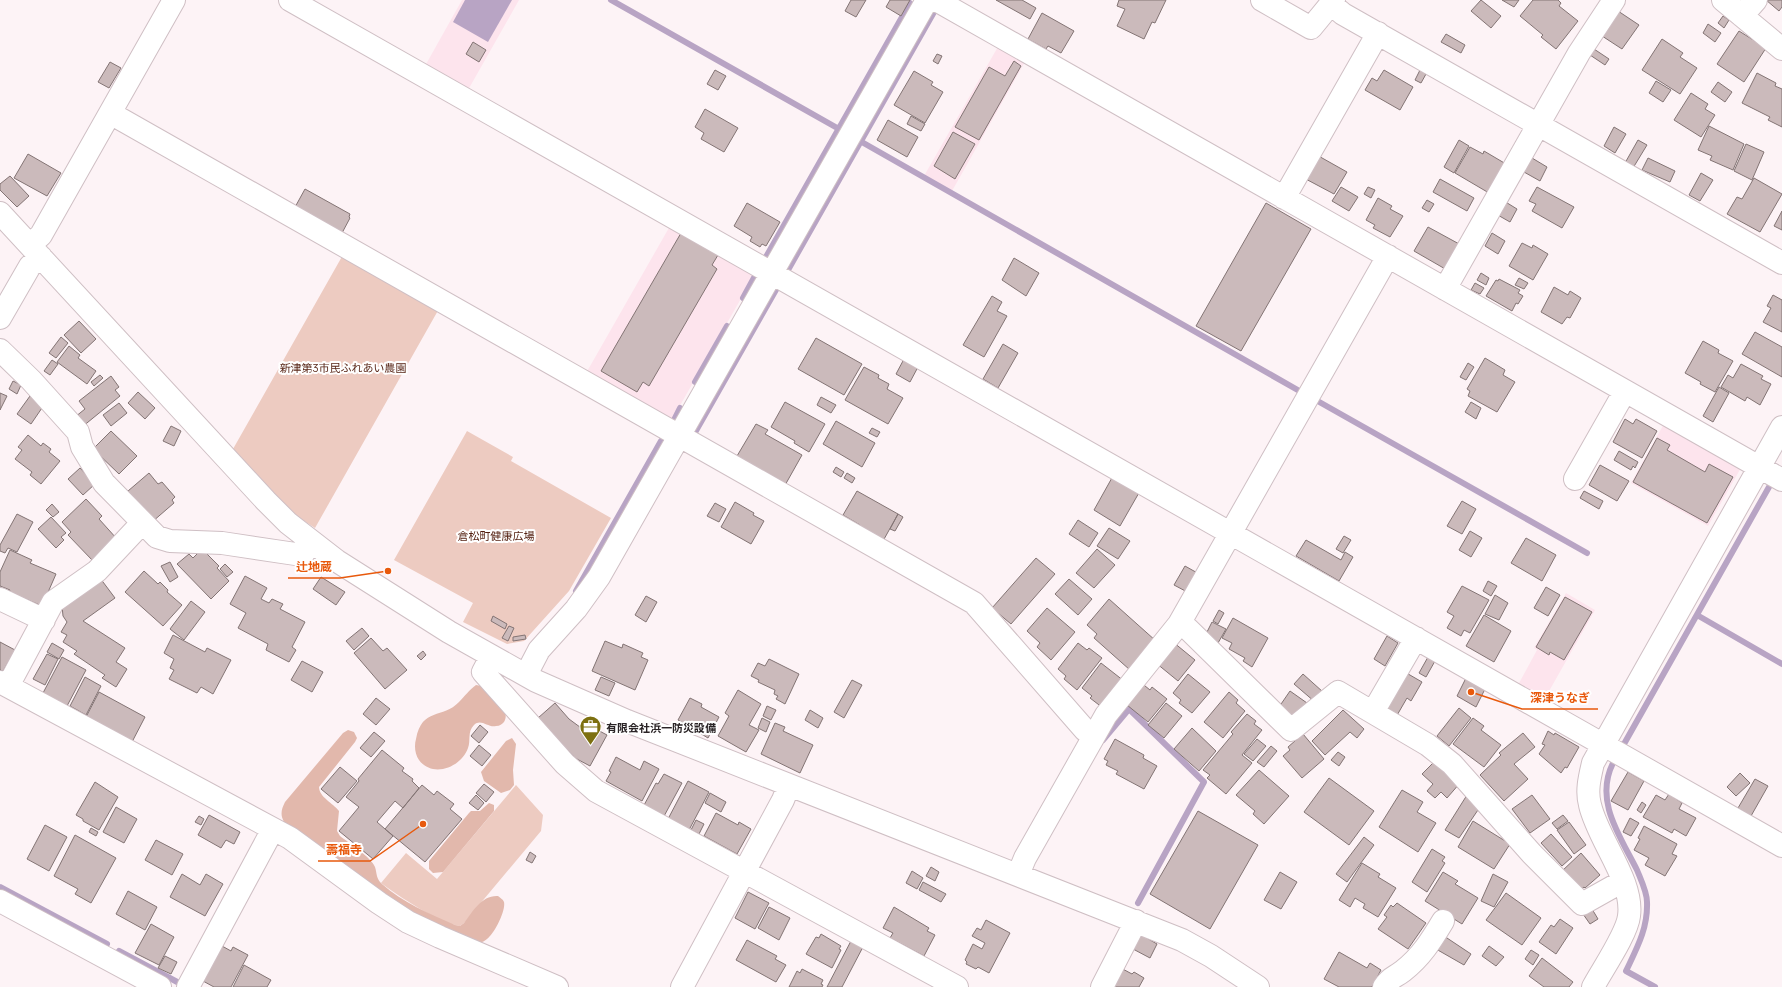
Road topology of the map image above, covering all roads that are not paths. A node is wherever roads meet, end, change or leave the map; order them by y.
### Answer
1 (174, 0) edge
2 (290, 0) edge
3 (927, 0) edge
4 (936, 0) edge
5 (1262, 0) edge
6 (1614, 0) edge
7 (1723, 0) edge
8 (1333, 2) edge
9 (1749, 8) edge
10 (1378, 33) junction
11 (1782, 49) edge
12 (110, 113) junction
13 (1539, 125) junction
14 (1284, 198) junction
15 (0, 213) edge
16 (35, 251) junction
17 (1388, 256) junction
18 (1782, 263) edge
19 (772, 273) junction
20 (1446, 289) junction
21 (0, 318) edge
22 (0, 350) edge
23 (1625, 391) junction
24 (1782, 427) edge
25 (679, 436) junction
26 (1759, 467) junction
27 (1575, 479) dead end
28 (1782, 480) edge
29 (142, 523) junction
30 (1231, 533) junction
31 (312, 542) junction
32 (0, 599) edge
33 (44, 620) junction
34 (1179, 624) junction
35 (1416, 638) junction
36 (492, 657) junction
37 (526, 676) junction
38 (4, 684) edge
39 (1373, 712) junction
40 (1094, 735) junction
41 (1602, 744) junction
42 (789, 785) junction
43 (273, 829) junction
44 (1782, 846) edge
45 (744, 872) junction
46 (1018, 875) junction
47 (1623, 881) junction
48 (0, 901) edge
49 (1136, 921) junction
50 (1442, 921) dead end
51 (160, 987) edge
52 (188, 987) edge
53 (558, 987) edge
54 (682, 987) edge
55 (957, 987) edge
56 (1102, 987) edge
57 (1258, 987) edge
58 (1384, 987) edge
59 (1593, 987) edge

1 - 12 street
2 - 19 street
3 - 19 street
4 - 14 street
5 - 8 street
6 - 13 street
7 - 9 street
8 - 10 street
9 - 11 street
10 - 13 street
10 - 14 street
12 - 16 street
12 - 25 street
13 - 18 street
13 - 20 street
14 - 17 street
15 - 16 street
16 - 21 street
16 - 31 street
17 - 20 street
17 - 30 street
19 - 25 street
19 - 30 street
20 - 23 street
22 - 29 street
23 - 26 street
23 - 27 street
24 - 26 street
25 - 37 street
25 - 40 street
26 - 28 street
26 - 41 street
29 - 31 street
29 - 33 street
30 - 34 street
30 - 35 street
31 - 36 street
32 - 33 street
33 - 38 street
34 - 39 street
34 - 40 street
35 - 39 street
35 - 41 street
36 - 37 street
36 - 45 street
37 - 42 street
38 - 43 street
39 - 47 street
40 - 46 street
41 - 44 street
41 - 47 street
42 - 45 street
42 - 46 street
43 - 52 street
43 - 53 street
45 - 54 street
45 - 55 street
46 - 49 street
47 - 59 street
48 - 51 street
49 - 56 street
49 - 57 street
50 - 58 street

